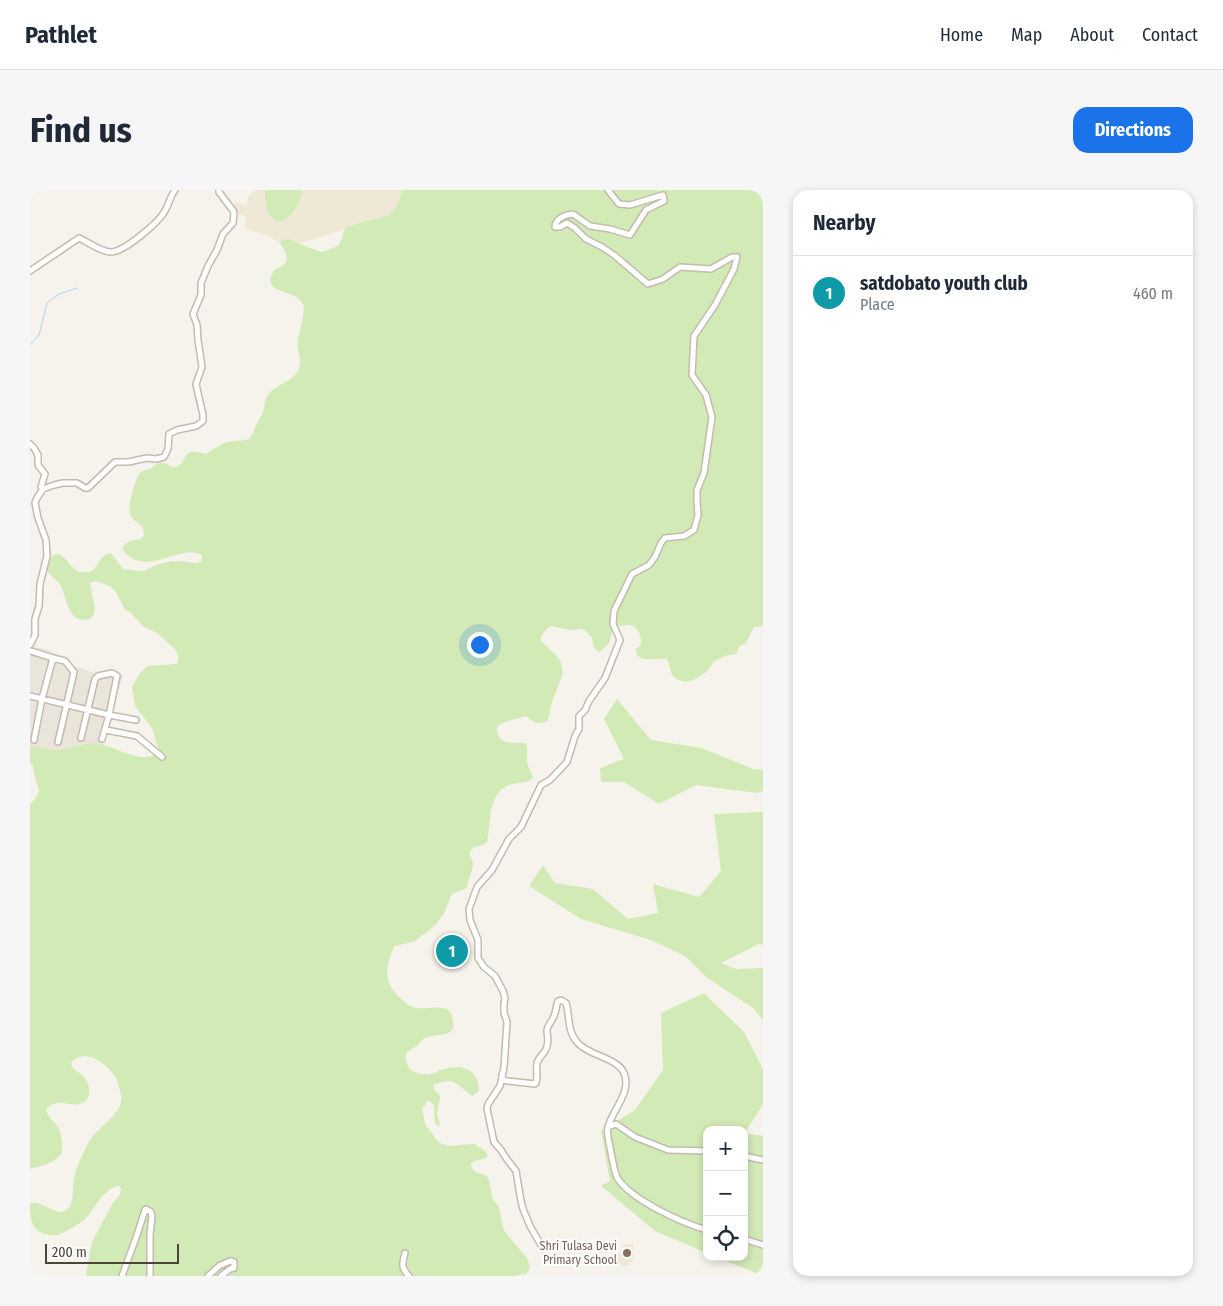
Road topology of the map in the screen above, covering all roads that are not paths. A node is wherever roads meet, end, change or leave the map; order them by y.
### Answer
1 (175, 190) edge
2 (219, 190) edge
3 (608, 190) edge
4 (30, 271) edge
5 (30, 444) edge
6 (43, 489) junction
7 (30, 650) edge
8 (53, 658) junction
9 (30, 696) edge
10 (42, 699) junction
11 (67, 705) junction
12 (88, 710) junction
13 (109, 715) junction
14 (136, 720) dead end
15 (106, 730) junction
16 (81, 738) dead end
17 (102, 739) dead end
18 (34, 740) dead end
19 (58, 742) dead end
20 (162, 757) dead end
21 (502, 1074) junction
22 (608, 1127) junction
23 (703, 1152) edge
24 (748, 1157) edge
25 (763, 1160) edge
26 (703, 1228) edge
27 (748, 1240) edge
28 (541, 1244) dead end
29 (763, 1245) edge
30 (405, 1253) dead end
31 (122, 1276) edge
32 (150, 1276) edge
33 (208, 1276) edge
34 (221, 1276) edge
35 (410, 1276) edge

1 - 4 street
2 - 6 street
3 - 21 street
5 - 6 street
6 - 7 street
7 - 8 street
8 - 10 street
8 - 11 street
9 - 10 street
10 - 11 street
10 - 18 street
11 - 12 street
11 - 19 street
12 - 13 street
12 - 13 street
12 - 16 street
13 - 14 street
13 - 15 street
15 - 17 street
15 - 20 street
21 - 22 street
21 - 28 street
22 - 23 street
22 - 26 street
24 - 25 street
27 - 29 street
30 - 35 street
31 - 32 street
33 - 34 street

